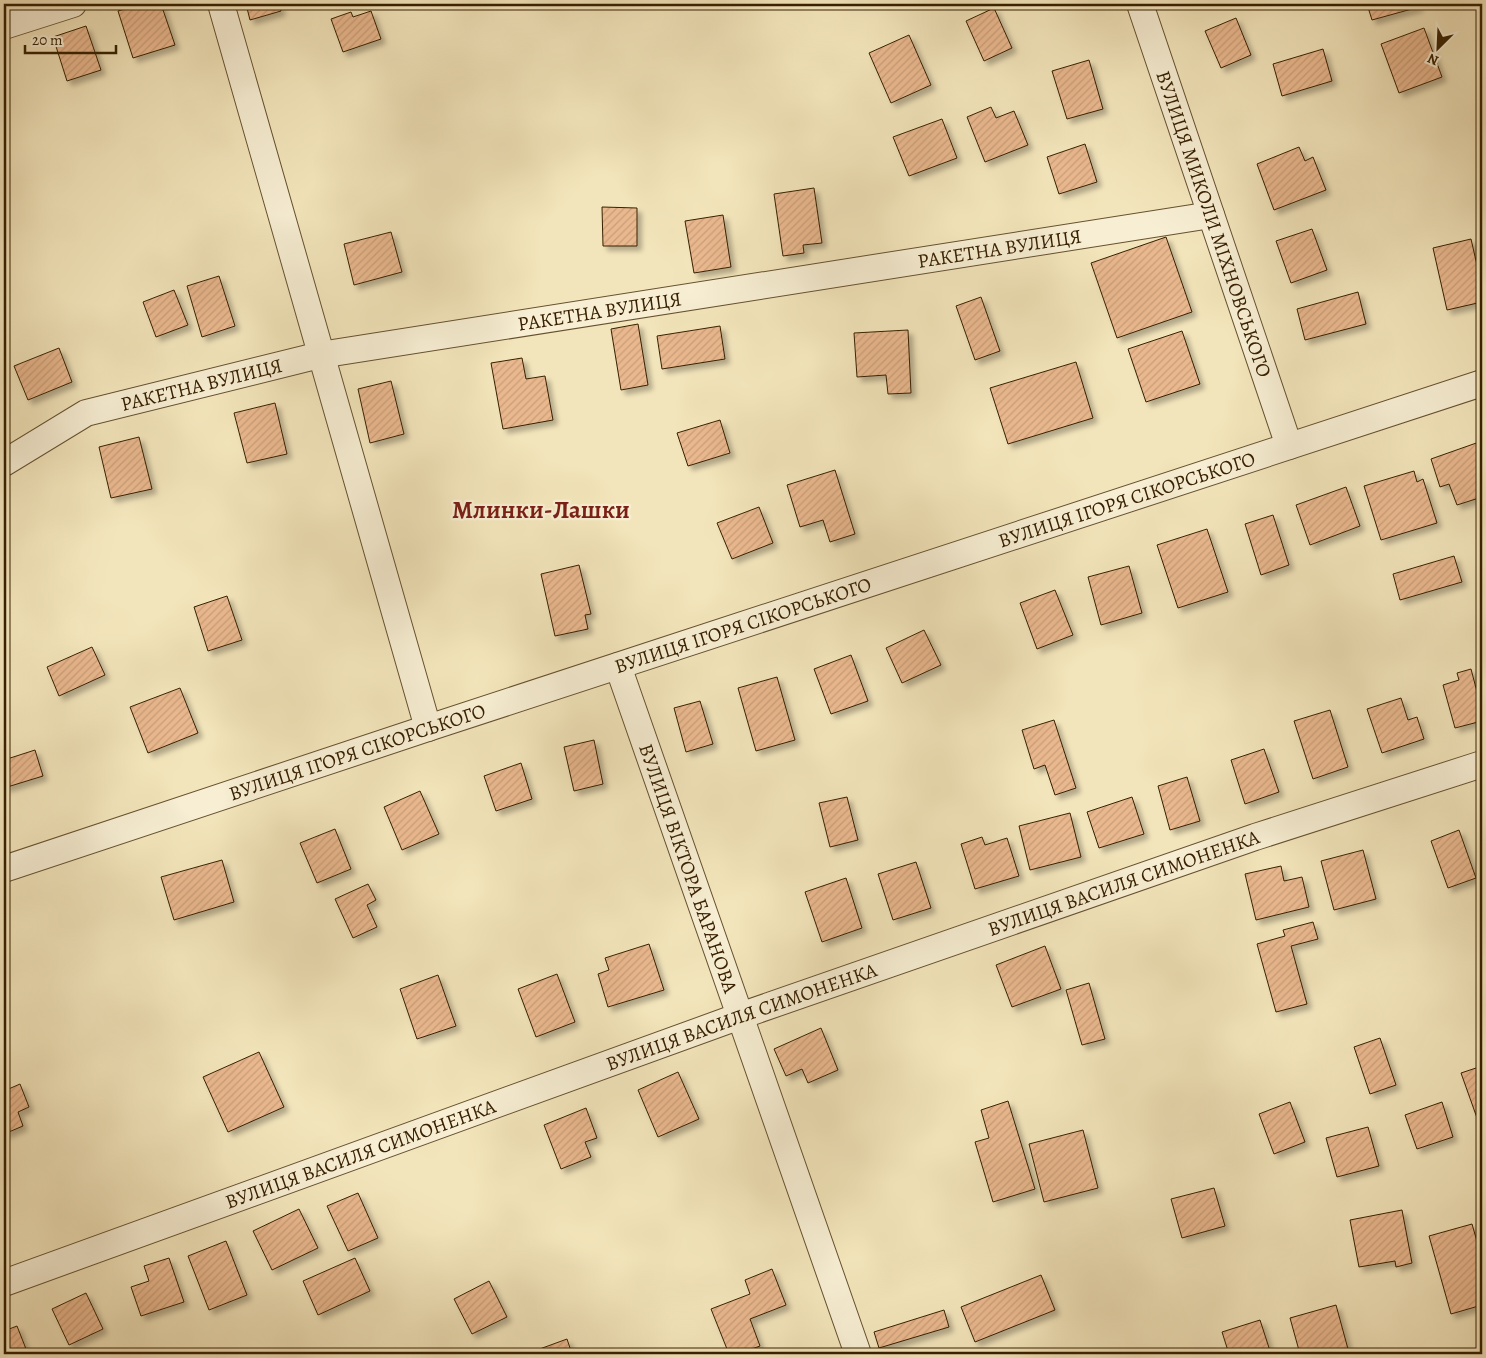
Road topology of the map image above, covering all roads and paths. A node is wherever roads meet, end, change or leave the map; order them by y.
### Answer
1 (73, 4) edge
2 (221, 4) edge
3 (1140, 4) edge
4 (4, 26) edge
5 (1211, 214) junction
6 (320, 355) junction
7 (1482, 383) edge
8 (1289, 446) junction
9 (4, 463) edge
10 (618, 666) junction
11 (428, 728) junction
12 (1482, 764) edge
13 (4, 869) edge
14 (740, 1016) junction
15 (4, 1283) edge
16 (858, 1354) edge

1 - 4 street
2 - 6 street
3 - 5 street, ВУЛИЦЯ МИКОЛИ МІХНОВСЬКОГО
5 - 6 street, РАКЕТНА ВУЛИЦЯ
5 - 8 street, ВУЛИЦЯ МИКОЛИ МІХНОВСЬКОГО
6 - 9 street, РАКЕТНА ВУЛИЦЯ
6 - 11 street
7 - 8 street, ВУЛИЦЯ ІГОРЯ СІКОРСЬКОГО
8 - 10 street, ВУЛИЦЯ ІГОРЯ СІКОРСЬКОГО
10 - 11 street, ВУЛИЦЯ ІГОРЯ СІКОРСЬКОГО
10 - 14 street, ВУЛИЦЯ ВІКТОРА БАРАНОВА
11 - 13 street, ВУЛИЦЯ ІГОРЯ СІКОРСЬКОГО
12 - 14 street, ВУЛИЦЯ ВАСИЛЯ СИМОНЕНКА
14 - 15 street, ВУЛИЦЯ ВАСИЛЯ СИМОНЕНКА
14 - 16 street, ВУЛИЦЯ ВІКТОРА БАРАНОВА

